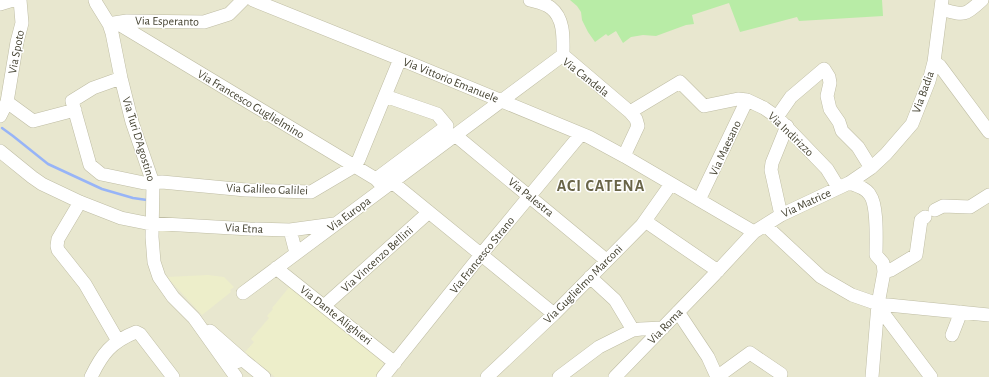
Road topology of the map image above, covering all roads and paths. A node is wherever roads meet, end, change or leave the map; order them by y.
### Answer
1 (13, 0) edge
2 (20, 0) edge
3 (243, 0) edge
4 (530, 0) edge
5 (982, 0) edge
6 (94, 1) edge
7 (259, 1) edge
8 (0, 4) edge
9 (941, 5) edge
10 (989, 7) edge
11 (970, 11) junction
12 (113, 24) junction
13 (562, 55) junction
14 (400, 59) junction
15 (934, 62) junction
16 (121, 78) junction
17 (385, 96) junction
18 (502, 100) junction
19 (747, 100) junction
20 (7, 102) junction
21 (75, 110) junction
22 (630, 112) junction
23 (0, 116) edge
24 (777, 117) junction
25 (787, 126) junction
26 (989, 132) edge
27 (581, 134) junction
28 (455, 135) junction
29 (0, 151) edge
30 (624, 156) junction
31 (355, 166) junction
32 (871, 168) junction
33 (384, 183) junction
34 (153, 184) junction
35 (671, 184) junction
36 (843, 185) junction
37 (989, 195) edge
38 (530, 197) junction
39 (701, 198) junction
40 (80, 202) junction
41 (429, 212) junction
42 (781, 215) junction
43 (645, 222) junction
44 (152, 223) junction
45 (336, 224) joint
46 (765, 225) junction
47 (290, 230) junction
48 (318, 231) junction
49 (754, 232) junction
50 (296, 253) junction
51 (482, 255) junction
52 (606, 260) junction
53 (276, 268) junction
54 (884, 272) junction
55 (716, 273) junction
56 (590, 277) junction
57 (243, 293) dead end
58 (878, 304) junction
59 (324, 306) junction
60 (678, 312) junction
61 (961, 312) junction
62 (554, 314) junction
63 (989, 315) edge
64 (194, 318) junction
65 (663, 328) junction
66 (633, 330) junction
67 (952, 335) dead end
68 (118, 341) junction
69 (243, 360) junction
70 (395, 363) junction
71 (233, 373) edge
72 (781, 374) dead end
73 (91, 377) edge
74 (173, 377) edge
75 (264, 377) edge
76 (383, 377) edge
77 (487, 377) edge
78 (559, 377) edge
79 (615, 377) edge
80 (717, 377) edge
81 (872, 377) edge
82 (931, 377) edge

1 - 8 street
2 - 20 street, Via Spoto
3 - 12 street, Via Esperanto
4 - 13 street
5 - 11 street
6 - 12 street, Via Turi D'Agostino
7 - 14 street, Via Vittorio Emanuele
9 - 11 street
9 - 15 street, Via Badia
10 - 11 street
12 - 16 street, Via Turi D'Agostino
12 - 31 street, Via Francesco Guglielmino
13 - 18 street, Via Candela
13 - 22 street, Via Candela
14 - 17 street
14 - 18 street, Via Vittorio Emanuele
15 - 26 street
15 - 32 street, Via Badia
16 - 21 street
16 - 34 street, Via Turi D'Agostino
17 - 31 street
17 - 33 street
18 - 27 street, Via Vittorio Emanuele
18 - 28 street, Via Candela
19 - 22 street, Via Indirizzo
19 - 24 street, Via Indirizzo
19 - 39 street, Via Maesano
20 - 21 street
20 - 23 street, Via Spoto
21 - 34 street, Via Galileo Galilei
22 - 30 street, Via Candela
24 - 25 street, Via Indirizzo
24 - 32 street
25 - 36 street, Via Indirizzo
25 - 42 street
27 - 30 street, Via Vittorio Emanuele
27 - 38 street, Via Francesco Strano
28 - 33 street, Via Europa
28 - 38 street, Via Palestra
29 - 40 street, Via Etna
30 - 35 street, Via Vittorio Emanuele
31 - 33 street, Via Francesco Guglielmino
31 - 34 street, Via Galileo Galilei
32 - 36 street, Via Matrice
33 - 41 street, Via Francesco Guglielmino
33 - 45 street, Via Europa
34 - 44 street, Via Turi D'Agostino
35 - 39 street, Via Vittorio Emanuele
35 - 43 street, Via Guglielmo Marconi
36 - 42 street, Via Matrice
36 - 54 street
37 - 54 street
38 - 51 street, Via Francesco Strano
38 - 52 street, Via Palestra
39 - 49 street, Via Vittorio Emanuele
40 - 44 street, Via Etna
40 - 68 street
41 - 51 street, Via Francesco Guglielmino
41 - 59 street, Via Vincenzo Bellini
42 - 46 street, Via Matrice
43 - 52 street, Via Guglielmo Marconi
43 - 55 street
44 - 47 street, Via Etna
44 - 64 street, Via Turi D'Agostino
45 - 48 street, Via Etna
46 - 49 street, Via Matrice
46 - 58 street
47 - 48 street, Via Etna
47 - 50 street
48 - 50 street, Via Europa
49 - 55 street, Via Roma
50 - 53 street, Via Europa
51 - 62 street, Via Francesco Guglielmino
51 - 70 street, Via Francesco Strano
52 - 56 street, Via Guglielmo Marconi
53 - 57 street, Via Europa
53 - 59 street, Via Dante Alighieri
54 - 58 street
55 - 60 street, Via Roma
56 - 62 street, Via Guglielmo Marconi
56 - 66 street
58 - 61 street
58 - 81 street
58 - 82 street
59 - 70 street, Via Dante Alighieri
60 - 65 street, Via Roma
60 - 80 street
61 - 63 street
61 - 67 street
62 - 77 street, Via Guglielmo Marconi
64 - 69 street
64 - 71 street, Via Turi D'Agostino
65 - 66 street
65 - 79 street, Via Roma
66 - 78 street
68 - 73 street
68 - 74 street
69 - 71 street
69 - 75 street
70 - 76 street, Via Francesco Strano
72 - 80 street

